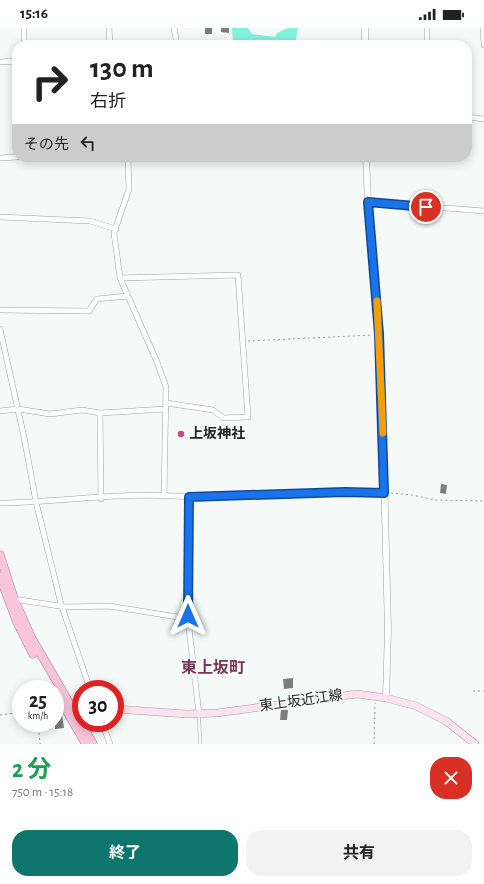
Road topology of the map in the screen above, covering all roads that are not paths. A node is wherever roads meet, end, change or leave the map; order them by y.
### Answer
1 (24, 28) edge
2 (109, 28) edge
3 (174, 28) edge
4 (365, 28) edge
5 (427, 28) edge
6 (483, 28) edge
7 (24, 40) edge
8 (110, 40) edge
9 (176, 40) edge
10 (365, 40) edge
11 (426, 40) edge
12 (484, 45) edge
13 (12, 61) edge
14 (0, 62) edge
15 (472, 118) edge
16 (484, 119) edge
17 (12, 157) edge
18 (0, 158) edge
19 (129, 162) edge
20 (366, 162) edge
21 (368, 202) junction
22 (484, 212) edge
23 (0, 217) edge
24 (116, 229) junction
25 (120, 278) junction
26 (128, 296) junction
27 (0, 310) edge
28 (0, 329) edge
29 (166, 403) junction
30 (18, 409) junction
31 (166, 409) junction
32 (0, 410) edge
33 (100, 413) junction
34 (384, 493) junction
35 (164, 495) junction
36 (189, 497) junction
37 (101, 499) junction
38 (36, 502) junction
39 (0, 503) edge
40 (0, 555) edge
41 (0, 576) edge
42 (11, 599) junction
43 (62, 606) junction
44 (188, 616) junction
45 (48, 680) edge
46 (87, 680) edge
47 (386, 698) junction
48 (64, 702) edge
49 (72, 709) edge
50 (124, 710) edge
51 (72, 712) edge
52 (199, 714) junction
53 (82, 732) edge
54 (86, 732) edge
55 (105, 732) edge
56 (86, 744) edge
57 (94, 744) edge
58 (110, 744) edge
59 (200, 744) edge
60 (475, 744) edge

1 - 7 street
2 - 8 street
3 - 9 street
4 - 10 street
5 - 11 street
6 - 12 street
13 - 14 street
15 - 16 street
17 - 18 street
19 - 24 street
20 - 21 street
21 - 22 street
21 - 34 street
23 - 24 street
24 - 25 street
25 - 26 street
25 - 29 street
26 - 27 street
26 - 29 street
28 - 30 street
29 - 31 street
30 - 32 street
30 - 33 street
30 - 38 street
31 - 33 street
31 - 35 street
33 - 37 street
34 - 36 street
34 - 47 street
35 - 36 street
35 - 37 street
36 - 44 street
37 - 38 street
38 - 39 street
38 - 43 street
40 - 42 main road
41 - 42 main road
42 - 43 street
42 - 45 main road
42 - 49 main road
43 - 44 street
43 - 46 street
44 - 52 street
47 - 52 main road, 東上坂近江線
47 - 60 main road, 東上坂近江線
48 - 51 main road
50 - 52 main road, 東上坂近江線
52 - 59 lane
53 - 56 main road
54 - 57 main road
55 - 58 street

